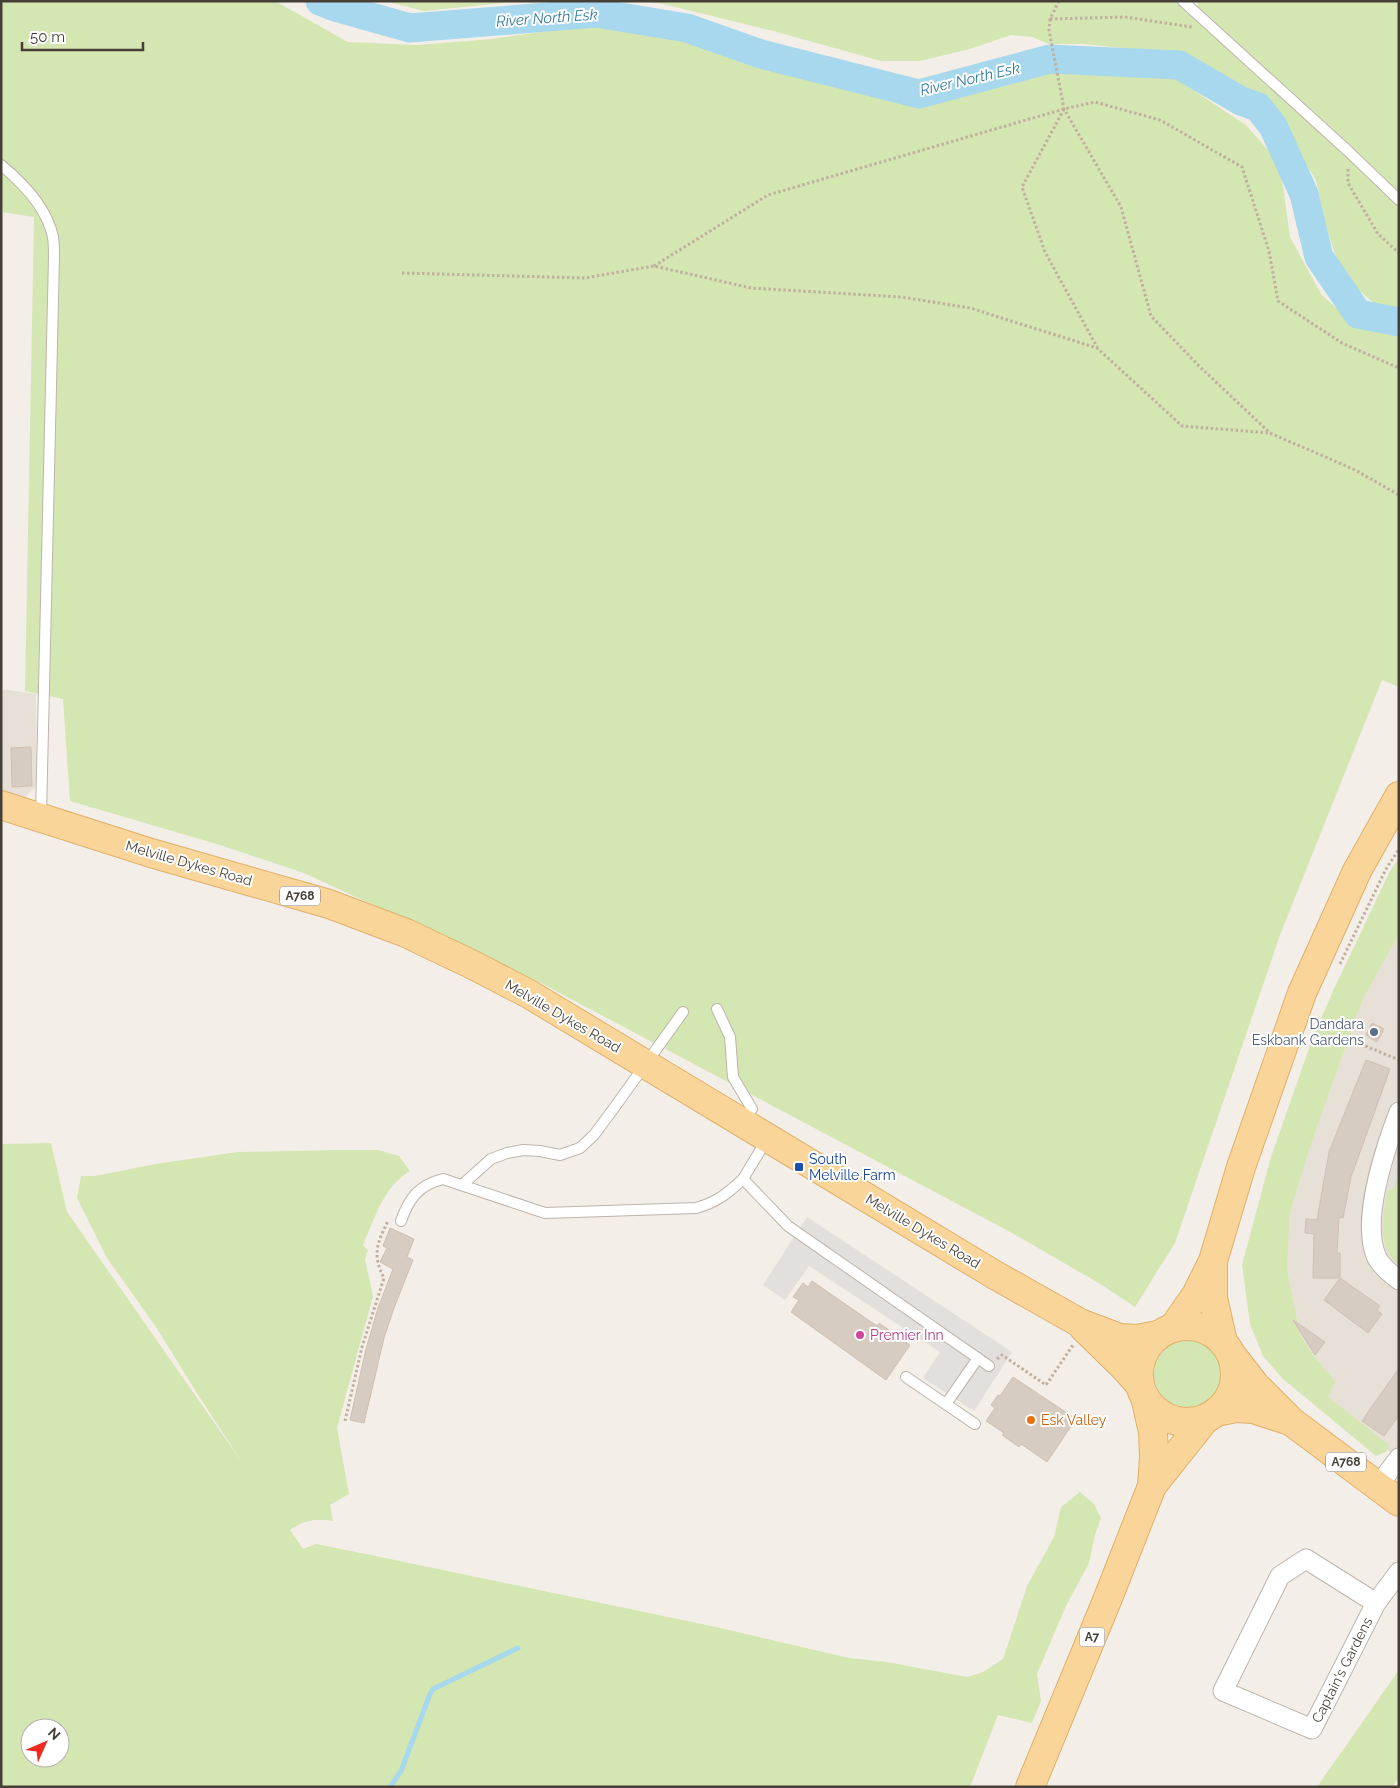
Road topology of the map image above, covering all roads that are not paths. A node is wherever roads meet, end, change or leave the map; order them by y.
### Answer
1 (1183, 1) edge
2 (1, 165) edge
3 (1399, 200) edge
4 (1399, 796) edge
5 (1, 805) edge
6 (41, 817) junction
7 (717, 1009) dead end
8 (683, 1012) dead end
9 (645, 1064) junction
10 (1399, 1112) edge
11 (743, 1123) junction
12 (768, 1138) junction
13 (743, 1179) junction
14 (462, 1185) junction
15 (400, 1221) road end
16 (1213, 1261) junction
17 (1399, 1280) edge
18 (1166, 1331) junction
19 (1080, 1335) junction
20 (1226, 1347) junction
21 (978, 1358) junction
22 (989, 1366) road end
23 (906, 1377) dead end
24 (1143, 1393) junction
25 (946, 1404) junction
26 (1211, 1415) junction
27 (1292, 1422) junction
28 (975, 1424) dead end
29 (1399, 1458) edge
30 (1152, 1486) junction
31 (1389, 1494) edge
32 (1399, 1572) edge
33 (1376, 1603) junction
34 (1030, 1787) edge

1 - 3 lane
2 - 6 lane
4 - 16 main road
5 - 6 main road, Melville Dykes Road / A768
6 - 9 main road, Melville Dykes Road / A768
7 - 11 lane
8 - 9 lane
9 - 11 main road, Melville Dykes Road / A768
9 - 14 lane
10 - 17 street
11 - 12 main road, Melville Dykes Road / A768
12 - 13 lane
12 - 19 main road, Melville Dykes Road / A768
13 - 14 lane
13 - 21 lane
14 - 15 lane
16 - 18 main road
16 - 20 main road
18 - 19 main road, Melville Dykes Road / A768
18 - 20 main road
18 - 24 main road
19 - 24 main road, Melville Dykes Road / A768
20 - 26 main road
20 - 27 main road, A768
21 - 22 lane
21 - 25 lane
23 - 25 lane
24 - 26 main road
24 - 30 main road, A7
25 - 28 lane
26 - 27 main road, A768
26 - 30 main road, A7
27 - 31 main road, A768
29 - 31 street
30 - 34 main road, A7
32 - 33 street, Captain's Gardens
33 - 33 street, Captain's Gardens

